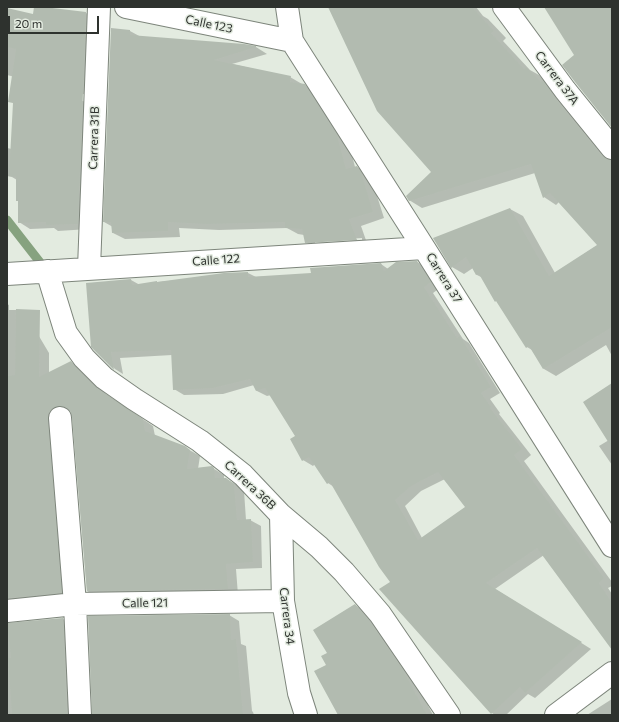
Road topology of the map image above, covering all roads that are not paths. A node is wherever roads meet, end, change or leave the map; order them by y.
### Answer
1 (99, 7) edge
2 (126, 7) edge
3 (287, 7) edge
4 (504, 7) edge
5 (292, 41) junction
6 (612, 148) edge
7 (424, 248) junction
8 (89, 268) junction
9 (47, 271) junction
10 (7, 274) edge
11 (60, 418) dead end
12 (282, 515) junction
13 (612, 546) edge
14 (283, 601) junction
15 (75, 604) junction
16 (7, 611) edge
17 (612, 673) edge
18 (80, 715) edge
19 (306, 715) edge
20 (449, 715) edge
21 (556, 715) edge

1 - 8 street, Carrera 31B
2 - 5 street, Calle 123
3 - 5 street, Carrera 37
4 - 6 street, Carrera 37A
5 - 7 street, Carrera 37
7 - 8 street, Calle 122
7 - 13 street, Carrera 37
8 - 9 street, Calle 122
9 - 10 street, Calle 122
9 - 12 street, Carrera 36B
11 - 15 street
12 - 14 street, Carrera 34
12 - 20 street, Carrera 36B
14 - 15 street, Calle 121
14 - 19 street, Carrera 34
15 - 16 street, Calle 121
15 - 18 street
17 - 21 street

